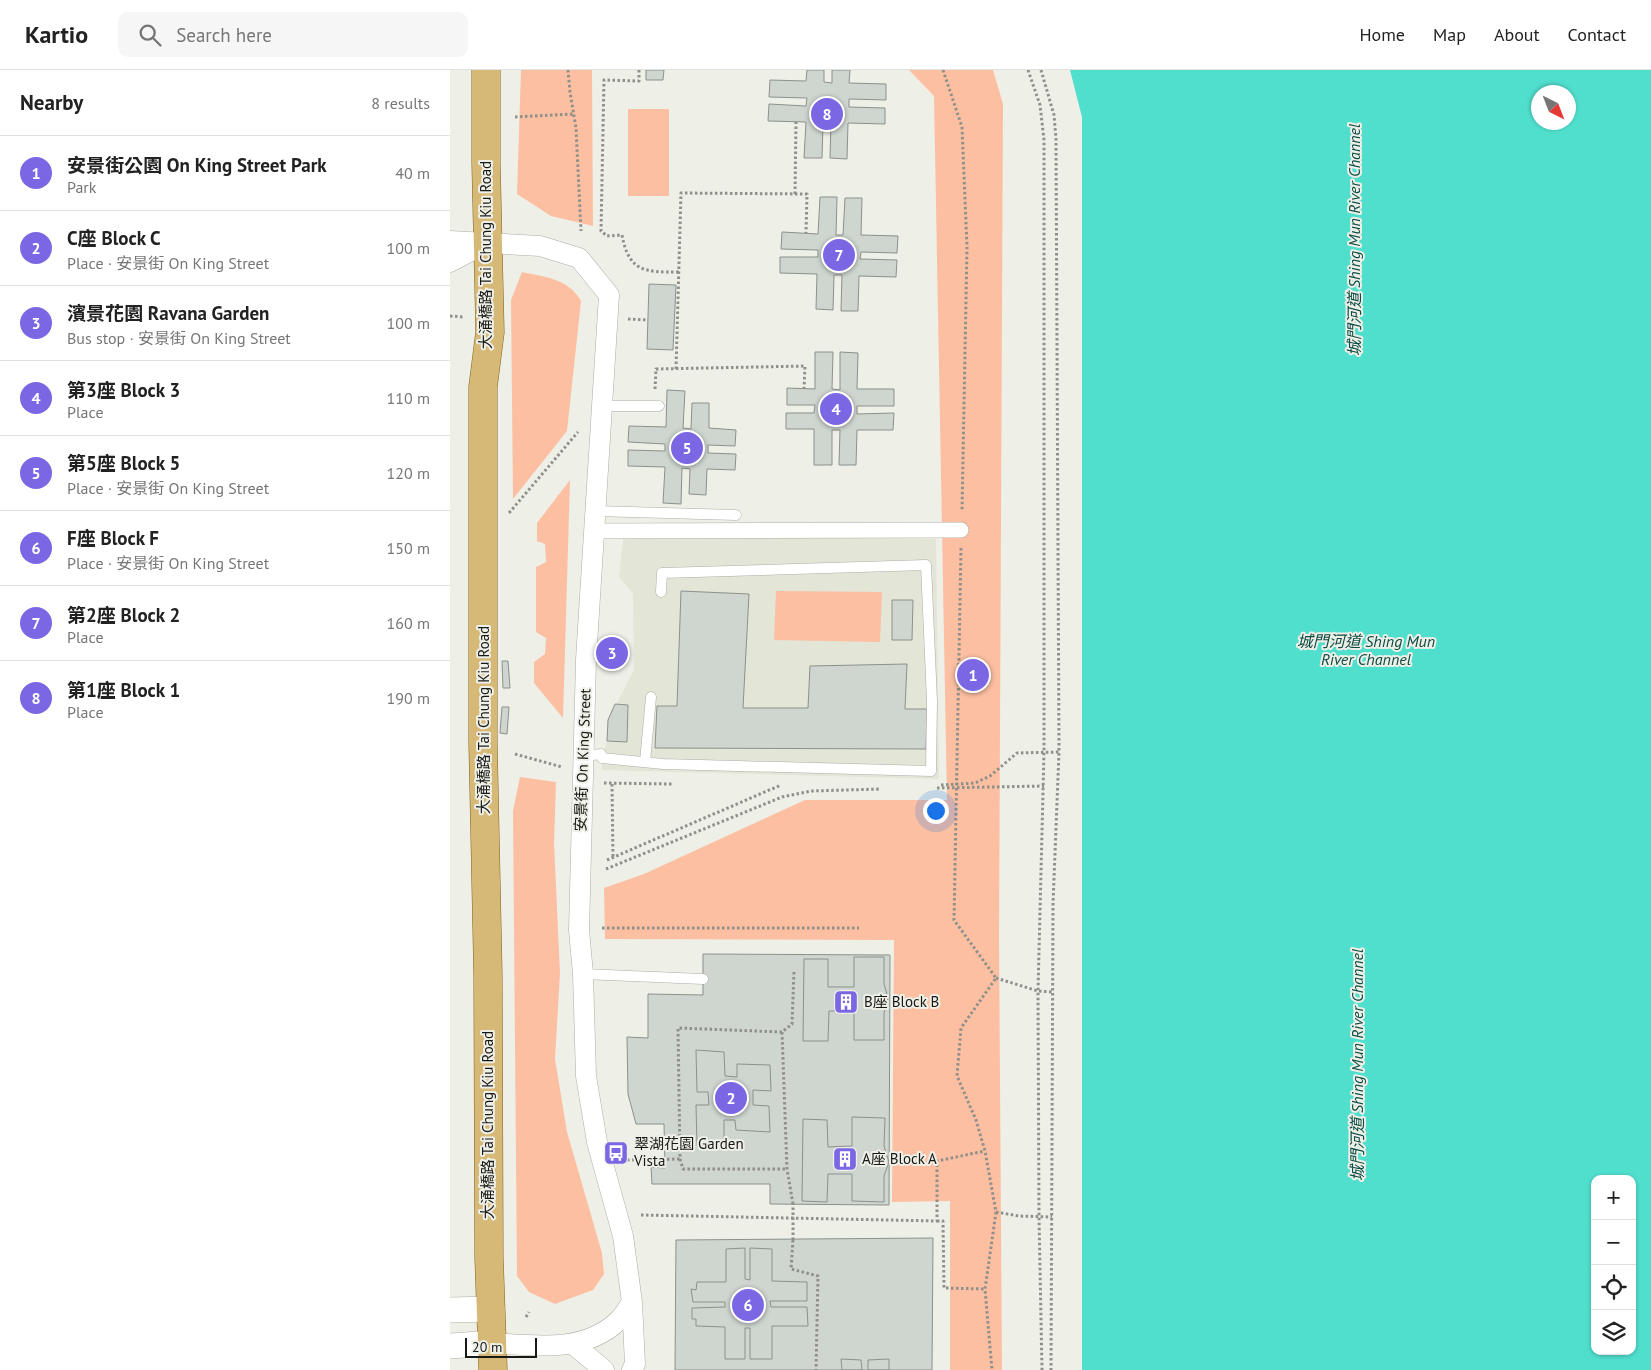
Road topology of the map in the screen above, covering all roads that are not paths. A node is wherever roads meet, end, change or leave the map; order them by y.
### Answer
1 (486, 70) edge
2 (450, 241) edge
3 (487, 242) junction
4 (450, 262) edge
5 (602, 406) junction
6 (656, 406) road end
7 (736, 515) dead end
8 (594, 521) junction
9 (961, 530) road end
10 (661, 592) dead end
11 (651, 697) dead end
12 (583, 756) junction
13 (645, 762) junction
14 (583, 974) junction
15 (703, 979) dead end
16 (632, 1302) junction
17 (492, 1309) junction
18 (450, 1310) edge
19 (493, 1343) junction
20 (574, 1345) junction
21 (450, 1346) edge
22 (493, 1370) edge
23 (604, 1370) edge
24 (632, 1370) edge

1 - 3 main road, 大涌橋路 Tai Chung Kiu Road
2 - 3 street, 安景街 On King Street
3 - 4 street
3 - 5 street, 安景街 On King Street
3 - 17 main road, 大涌橋路 Tai Chung Kiu Road
5 - 6 lane
5 - 8 street, 安景街 On King Street
7 - 8 lane
8 - 9 street
8 - 12 street, 安景街 On King Street
10 - 13 lane
11 - 13 lane
12 - 13 lane
12 - 14 street, 安景街 On King Street
14 - 15 lane
14 - 16 street, 安景街 On King Street
16 - 20 street
16 - 24 street, 安景街 On King Street
17 - 18 street
17 - 19 main road, 大涌橋路 Tai Chung Kiu Road
19 - 20 street
19 - 21 street
19 - 22 main road, 大涌橋路 Tai Chung Kiu Road
20 - 23 street

